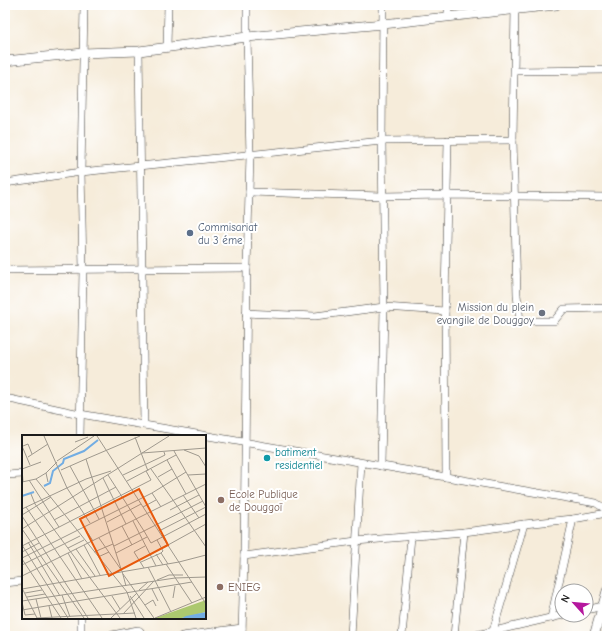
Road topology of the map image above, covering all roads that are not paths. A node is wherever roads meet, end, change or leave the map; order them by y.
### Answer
1 (84, 5) edge
2 (168, 5) edge
3 (247, 5) edge
4 (383, 5) edge
5 (448, 5) edge
6 (556, 5) edge
7 (515, 7) edge
8 (448, 16) junction
9 (383, 24) junction
10 (247, 37) junction
11 (167, 48) junction
12 (139, 51) junction
13 (83, 53) junction
14 (5, 61) edge
15 (607, 70) edge
16 (515, 72) junction
17 (448, 140) junction
18 (513, 140) junction
19 (382, 141) junction
20 (250, 155) junction
21 (141, 166) junction
22 (81, 172) junction
23 (5, 183) edge
24 (249, 192) junction
25 (447, 195) junction
26 (382, 196) junction
27 (514, 196) junction
28 (607, 197) edge
29 (247, 268) junction
30 (83, 269) junction
31 (142, 269) junction
32 (5, 270) edge
33 (384, 307) junction
34 (607, 308) edge
35 (445, 311) junction
36 (246, 313) junction
37 (5, 398) edge
38 (80, 414) junction
39 (144, 425) junction
40 (80, 435) edge
41 (204, 435) edge
42 (206, 435) edge
43 (246, 442) junction
44 (361, 463) junction
45 (381, 466) junction
46 (22, 474) edge
47 (5, 475) edge
48 (446, 477) junction
49 (607, 510) edge
50 (607, 513) edge
51 (573, 519) junction
52 (524, 524) junction
53 (464, 532) junction
54 (411, 537) junction
55 (356, 541) junction
56 (244, 556) junction
57 (22, 581) edge
58 (5, 583) edge
59 (607, 591) edge
60 (605, 605) edge
61 (594, 608) edge
62 (554, 617) edge
63 (551, 618) junction
64 (81, 619) edge
65 (242, 628) junction
66 (493, 631) junction
67 (81, 636) edge
68 (107, 636) edge
69 (141, 636) edge
70 (182, 636) edge
71 (242, 636) edge
72 (351, 636) edge
73 (402, 636) edge
74 (454, 636) edge
75 (472, 636) edge
76 (594, 636) edge

1 - 13 street
2 - 11 street
3 - 10 street
4 - 9 street
5 - 8 street
6 - 7 street
7 - 8 street
7 - 16 street
8 - 9 street
9 - 10 street
9 - 19 street
10 - 11 street
10 - 20 street
11 - 12 street
12 - 13 street
12 - 21 street
13 - 14 street
13 - 22 street
15 - 16 street
16 - 18 street
17 - 18 street
17 - 19 street
17 - 25 street
18 - 27 street
19 - 20 street
19 - 26 street
20 - 21 street
20 - 24 street
21 - 22 street
21 - 31 street
22 - 23 street
22 - 30 street
24 - 26 street
24 - 29 street
25 - 26 street
25 - 27 street
25 - 35 street
26 - 33 street
27 - 28 street
27 - 34 street
29 - 31 street
29 - 36 street
30 - 31 street
30 - 32 street
30 - 38 street
31 - 39 street
33 - 35 street
33 - 36 street
33 - 45 street
35 - 48 street
36 - 43 street
37 - 38 street
38 - 39 street
38 - 40 street
39 - 41 street
42 - 43 street
43 - 44 street
43 - 56 street
44 - 45 street
44 - 55 street
45 - 48 street
46 - 47 street
48 - 49 street
50 - 51 street
51 - 52 street
51 - 63 street
52 - 53 street
52 - 66 street
53 - 54 street
53 - 74 street
54 - 55 street
54 - 73 street
55 - 56 street
55 - 72 street
56 - 65 street
57 - 58 street
59 - 60 street
60 - 61 street
60 - 76 street
62 - 63 street
63 - 66 street
64 - 67 street
65 - 70 street
65 - 71 street
66 - 75 street
68 - 69 street

